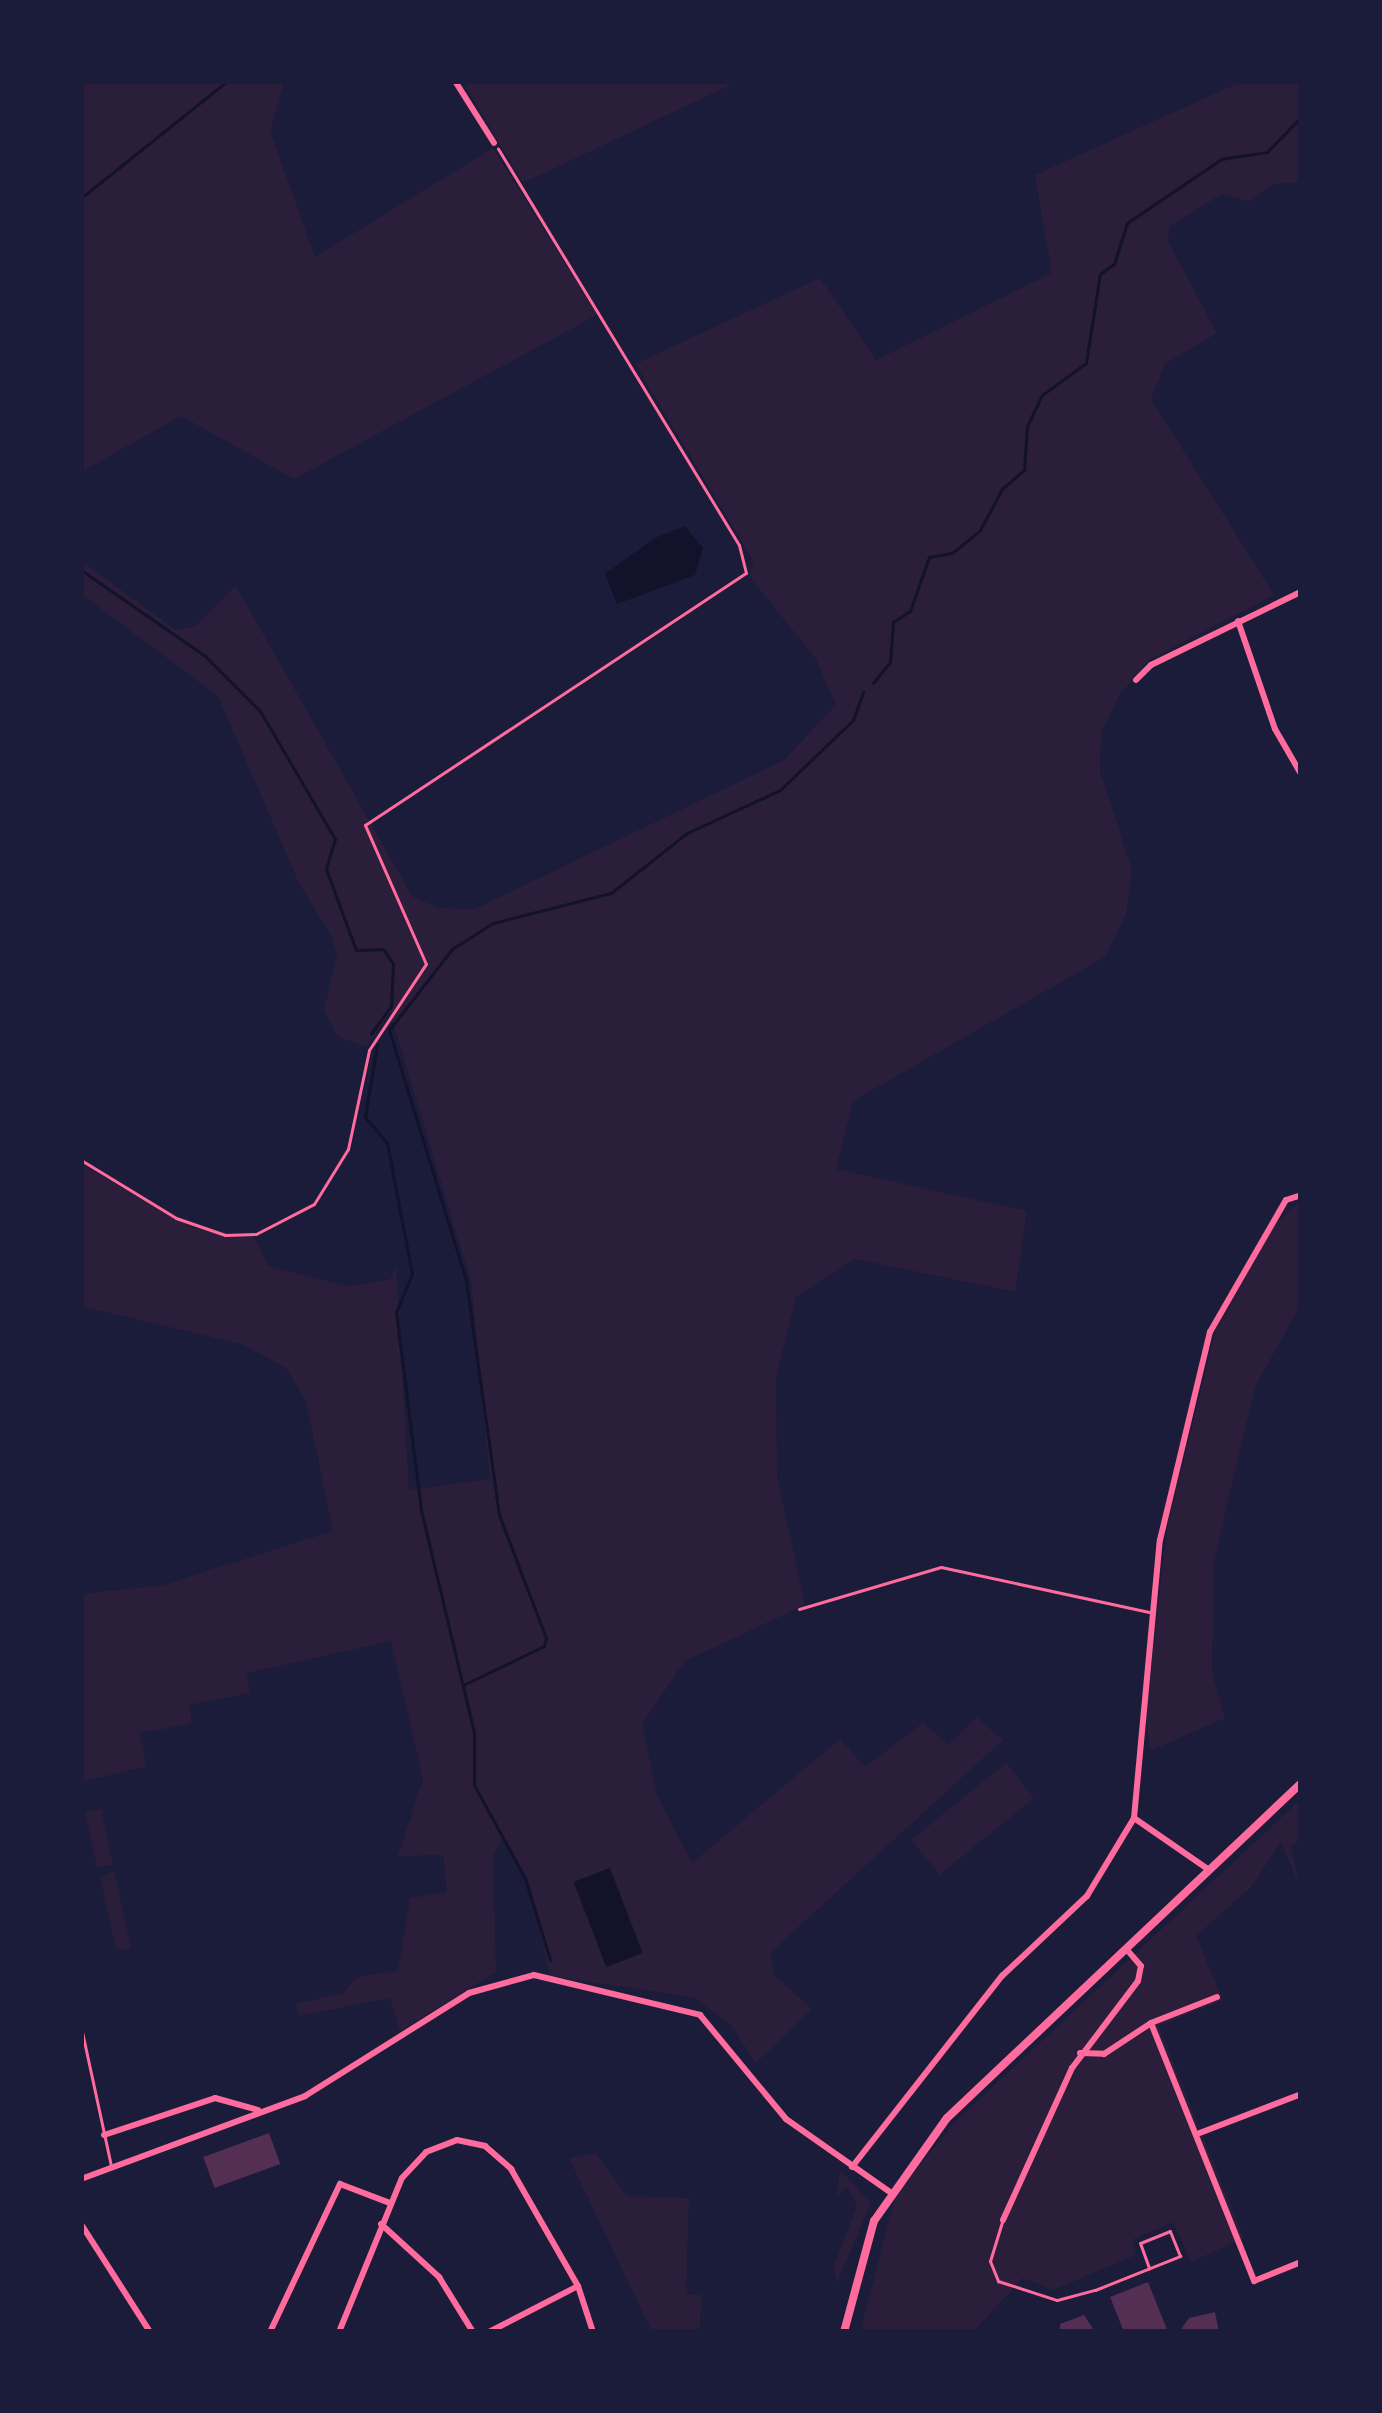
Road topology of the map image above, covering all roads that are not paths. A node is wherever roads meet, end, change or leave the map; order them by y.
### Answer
1 (455, 81) edge
2 (495, 145) road end
3 (1301, 592) edge
4 (1238, 621) junction
5 (1136, 680) dead end
6 (1301, 774) edge
7 (1301, 1196) edge
8 (799, 1609) dead end
9 (1152, 1612) junction
10 (1301, 1784) edge
11 (1134, 1818) junction
12 (1212, 1872) junction
13 (1127, 1950) junction
14 (1217, 1996) dead end
15 (1150, 2023) junction
16 (81, 2027) edge
17 (1080, 2053) junction
18 (1301, 2094) edge
19 (262, 2111) junction
20 (1197, 2134) junction
21 (104, 2135) junction
22 (852, 2167) junction
23 (111, 2168) junction
24 (81, 2179) edge
25 (890, 2192) junction
26 (390, 2203) junction
27 (1003, 2220) joint
28 (81, 2224) edge
29 (381, 2224) junction
30 (1301, 2262) edge
31 (1149, 2268) junction
32 (578, 2286) junction
33 (342, 2329) edge
34 (150, 2332) edge
35 (270, 2332) edge
36 (472, 2332) edge
37 (489, 2332) edge
38 (593, 2332) edge
39 (844, 2332) edge

1 - 2 street
3 - 4 street
4 - 5 street
4 - 6 street
7 - 9 street
8 - 9 lane
9 - 11 street
10 - 12 street
11 - 12 street
11 - 22 street
12 - 13 street
13 - 17 street
13 - 25 street
14 - 15 street
15 - 17 street
15 - 20 street
16 - 21 lane
17 - 27 street
18 - 20 street
19 - 21 street
19 - 22 street
19 - 23 street
20 - 30 street
21 - 23 lane
22 - 25 street
23 - 24 street
25 - 39 street
26 - 29 street
26 - 32 street
26 - 35 street
27 - 31 lane
28 - 34 street
29 - 33 street
29 - 36 street
31 - 31 lane
32 - 37 street
32 - 38 street

